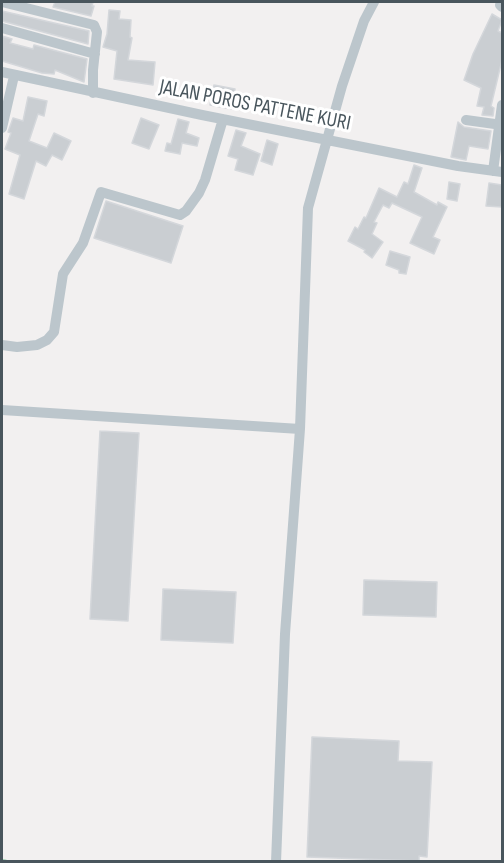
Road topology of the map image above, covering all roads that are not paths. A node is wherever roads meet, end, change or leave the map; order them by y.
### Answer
1 (2, 2) edge
2 (374, 2) edge
3 (2, 28) edge
4 (95, 54) junction
5 (2, 72) edge
6 (14, 76) junction
7 (93, 93) junction
8 (502, 105) edge
9 (222, 119) junction
10 (466, 120) dead end
11 (501, 125) edge
12 (2, 128) edge
13 (326, 140) junction
14 (498, 171) edge
15 (2, 345) edge
16 (2, 410) edge
17 (300, 429) junction
18 (276, 861) edge

1 - 4 street
2 - 13 street
3 - 4 street
4 - 7 street
5 - 6 street, JALAN POROS PATTENE KURI
6 - 7 street, JALAN POROS PATTENE KURI
6 - 12 street
7 - 9 street, JALAN POROS PATTENE KURI
8 - 11 street
9 - 13 street, JALAN POROS PATTENE KURI
9 - 15 street
10 - 11 street
11 - 14 street
13 - 14 street, JALAN POROS PATTENE KURI
13 - 17 street
16 - 17 street
17 - 18 street

